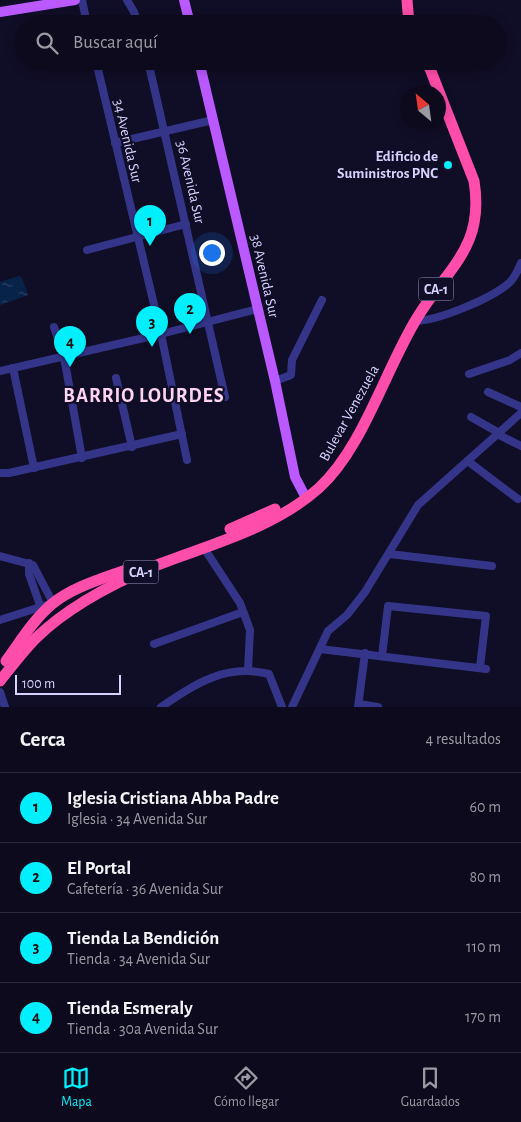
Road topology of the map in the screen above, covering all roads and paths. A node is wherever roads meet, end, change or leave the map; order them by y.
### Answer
1 (30, 0) edge
2 (75, 0) edge
3 (82, 0) edge
4 (127, 0) edge
5 (184, 0) edge
6 (407, 0) edge
7 (414, 0) edge
8 (0, 6) edge
9 (0, 12) edge
10 (85, 15) edge
11 (135, 15) edge
12 (188, 15) edge
13 (408, 15) edge
14 (415, 15) edge
15 (98, 70) edge
16 (150, 70) edge
17 (201, 70) edge
18 (423, 70) edge
19 (431, 70) edge
20 (429, 85) edge
21 (213, 120) junction
22 (446, 129) edge
23 (165, 131) junction
24 (115, 143) junction
25 (186, 224) junction
26 (136, 237) junction
27 (87, 250) dead end
28 (521, 263) edge
29 (322, 300) dead end
30 (257, 309) junction
31 (415, 321) junction
32 (209, 322) junction
33 (54, 327) dead end
34 (161, 334) junction
35 (521, 352) edge
36 (64, 357) junction
37 (13, 368) junction
38 (0, 371) edge
39 (469, 374) dead end
40 (116, 378) dead end
41 (274, 381) junction
42 (488, 392) dead end
43 (226, 397) dead end
44 (521, 407) edge
45 (521, 413) edge
46 (471, 417) dead end
47 (182, 434) junction
48 (500, 434) junction
49 (521, 446) edge
50 (132, 447) junction
51 (82, 458) junction
52 (188, 460) dead end
53 (468, 462) junction
54 (34, 468) junction
55 (0, 473) edge
56 (321, 486) junction
57 (303, 494) junction
58 (518, 499) dead end
59 (290, 509) junction
60 (204, 548) junction
61 (390, 554) junction
62 (0, 556) edge
63 (28, 563) junction
64 (492, 566) dead end
65 (53, 603) junction
66 (41, 610) junction
67 (243, 612) junction
68 (0, 620) edge
69 (57, 621) junction
70 (154, 644) dead end
71 (320, 649) junction
72 (365, 654) junction
73 (382, 656) junction
74 (0, 669) edge
75 (248, 670) junction
76 (0, 681) edge
77 (0, 692) edge
78 (359, 706) edge
79 (4, 707) edge
80 (161, 707) edge
81 (282, 707) edge
82 (292, 707) edge
83 (378, 707) edge

1 - 8 main road
2 - 9 main road
3 - 10 street
4 - 11 street
5 - 12 main road
6 - 13 highway
7 - 14 highway
15 - 24 street, 34 Avenida Sur
16 - 23 street, 36 Avenida Sur
17 - 21 main road, 38 Avenida Sur
18 - 20 highway
19 - 31 highway, Bulevar Venezuela / CA-1
21 - 23 street
21 - 30 main road, 38 Avenida Sur
22 - 57 highway, Bulevar Venezuela / CA-1
23 - 24 street
23 - 25 street, 36 Avenida Sur
24 - 26 street, 34 Avenida Sur
25 - 26 street
25 - 32 street, 36 Avenida Sur
26 - 27 street
26 - 34 street, 34 Avenida Sur
28 - 31 street
29 - 41 street
30 - 32 street
30 - 41 main road, 38 Avenida Sur
31 - 56 highway, Bulevar Venezuela / CA-1
32 - 34 street
32 - 43 street, 36 Avenida Sur
33 - 36 street
34 - 36 street
34 - 47 street, 34 Avenida Sur
35 - 39 street
36 - 37 street
36 - 51 street
37 - 38 street
37 - 54 street
40 - 50 street
41 - 57 main road, 38 Avenida Sur
42 - 44 street
45 - 48 street
46 - 48 street
47 - 50 street
47 - 52 street, 34 Avenida Sur
48 - 49 street
48 - 53 street
50 - 51 street
51 - 54 street
53 - 58 street
53 - 61 street
54 - 55 street
56 - 57 highway
56 - 59 highway, Bulevar Venezuela / CA-1
57 - 59 highway
57 - 65 highway, Bulevar Venezuela / CA-1
59 - 60 highway, Bulevar Venezuela / CA-1
60 - 67 street
60 - 69 highway, Bulevar Venezuela / CA-1
61 - 64 street
61 - 71 street
62 - 63 street
63 - 65 street
63 - 66 street
65 - 66 highway, Bulevar Venezuela / CA-1
65 - 69 highway
66 - 68 street
66 - 74 highway, Bulevar Venezuela / CA-1
67 - 70 street
67 - 75 street
69 - 76 highway, Bulevar Venezuela / CA-1
71 - 72 street
71 - 82 street
72 - 73 street
72 - 78 street
73 - 73 street
75 - 80 street
75 - 81 street
77 - 79 street
78 - 83 street

